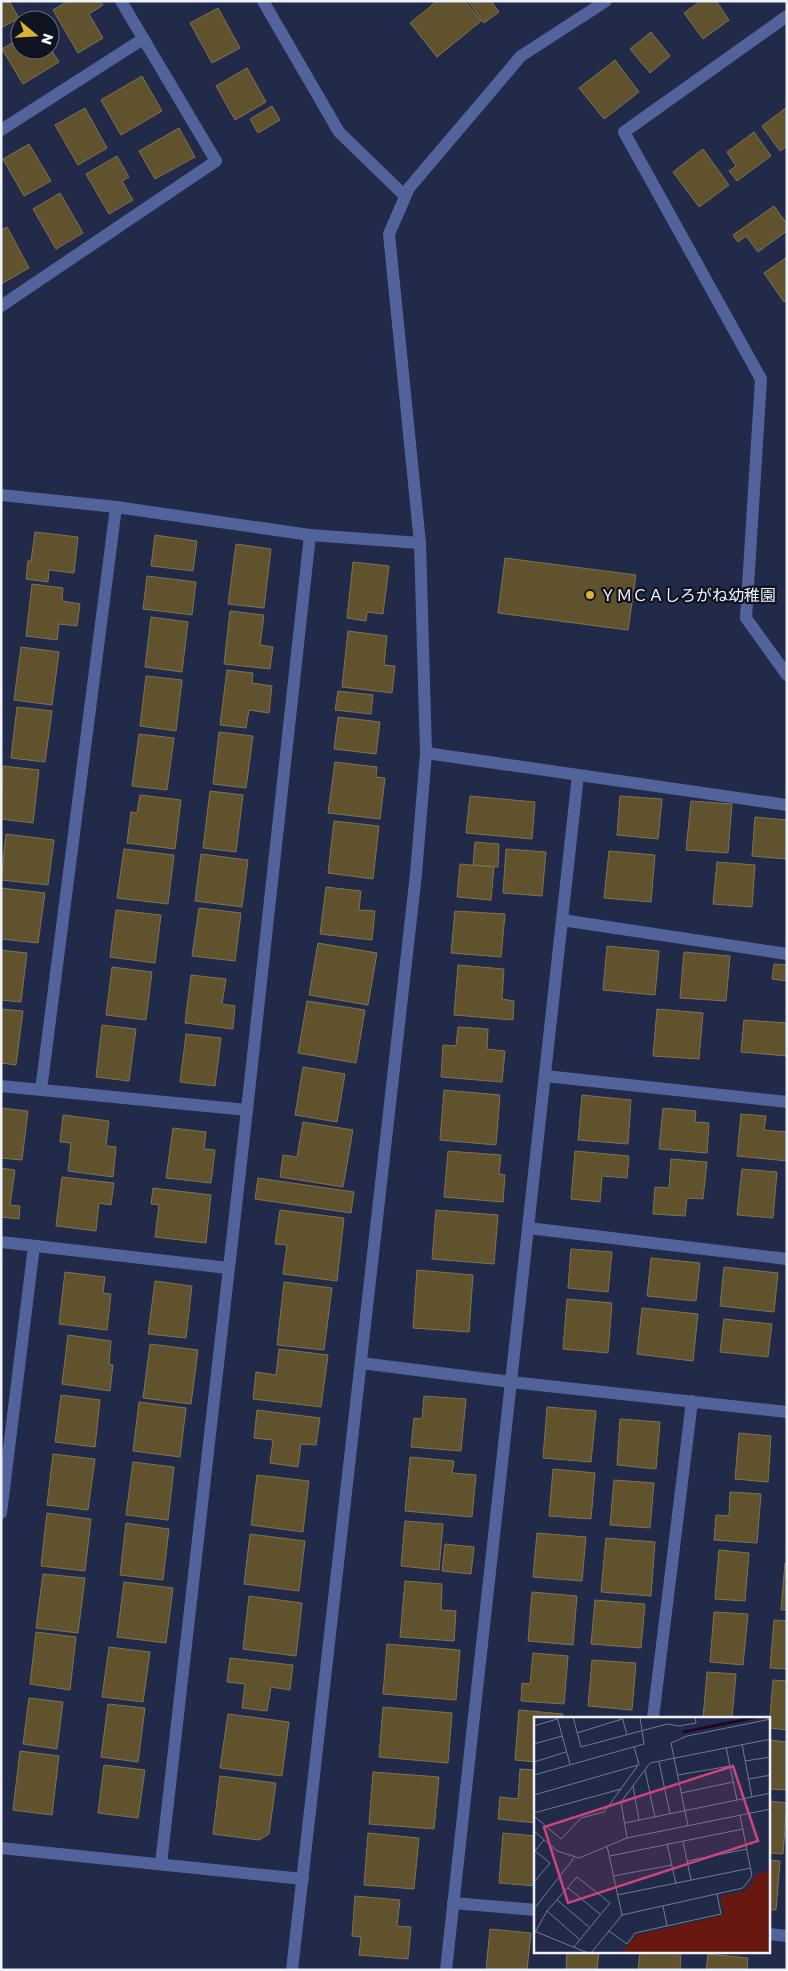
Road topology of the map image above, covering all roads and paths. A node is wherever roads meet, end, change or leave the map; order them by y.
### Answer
1 (121, 1) edge
2 (263, 1) edge
3 (606, 1) edge
4 (787, 16) edge
5 (144, 39) junction
6 (1, 130) edge
7 (405, 196) junction
8 (1, 306) edge
9 (1, 494) edge
10 (116, 507) junction
11 (310, 535) junction
12 (420, 544) junction
13 (787, 675) edge
14 (426, 753) junction
15 (578, 775) junction
16 (787, 805) edge
17 (562, 920) junction
18 (787, 954) edge
19 (544, 1076) junction
20 (1, 1086) edge
21 (41, 1090) junction
22 (787, 1102) edge
23 (247, 1110) junction
24 (528, 1228) junction
25 (1, 1242) edge
26 (34, 1246) junction
27 (787, 1258) edge
28 (228, 1268) junction
29 (361, 1363) junction
30 (511, 1382) junction
31 (692, 1401) junction
32 (787, 1412) edge
33 (1, 1513) edge
34 (653, 1717) edge
35 (1, 1848) edge
36 (161, 1864) junction
37 (302, 1879) junction
38 (454, 1903) junction
39 (534, 1910) edge
40 (770, 1934) edge
41 (787, 1936) edge
42 (292, 1970) edge
43 (446, 1970) edge

1 - 5 street
2 - 7 street
3 - 7 street
4 - 13 street
5 - 6 street
5 - 8 street
7 - 12 street
9 - 10 street
10 - 11 street
10 - 21 street
11 - 12 street
11 - 23 street
12 - 14 street
14 - 15 street
14 - 29 street
15 - 16 street
15 - 17 street
17 - 18 street
17 - 19 street
19 - 22 street
19 - 24 street
20 - 21 street
21 - 23 street
23 - 28 street
24 - 27 street
24 - 30 street
25 - 26 street
26 - 28 street
26 - 33 street
28 - 36 street
29 - 30 street
29 - 37 street
30 - 31 street
30 - 38 street
31 - 32 street
31 - 34 street
35 - 36 street
36 - 37 street
37 - 42 street
38 - 39 street
38 - 43 street
40 - 41 street

